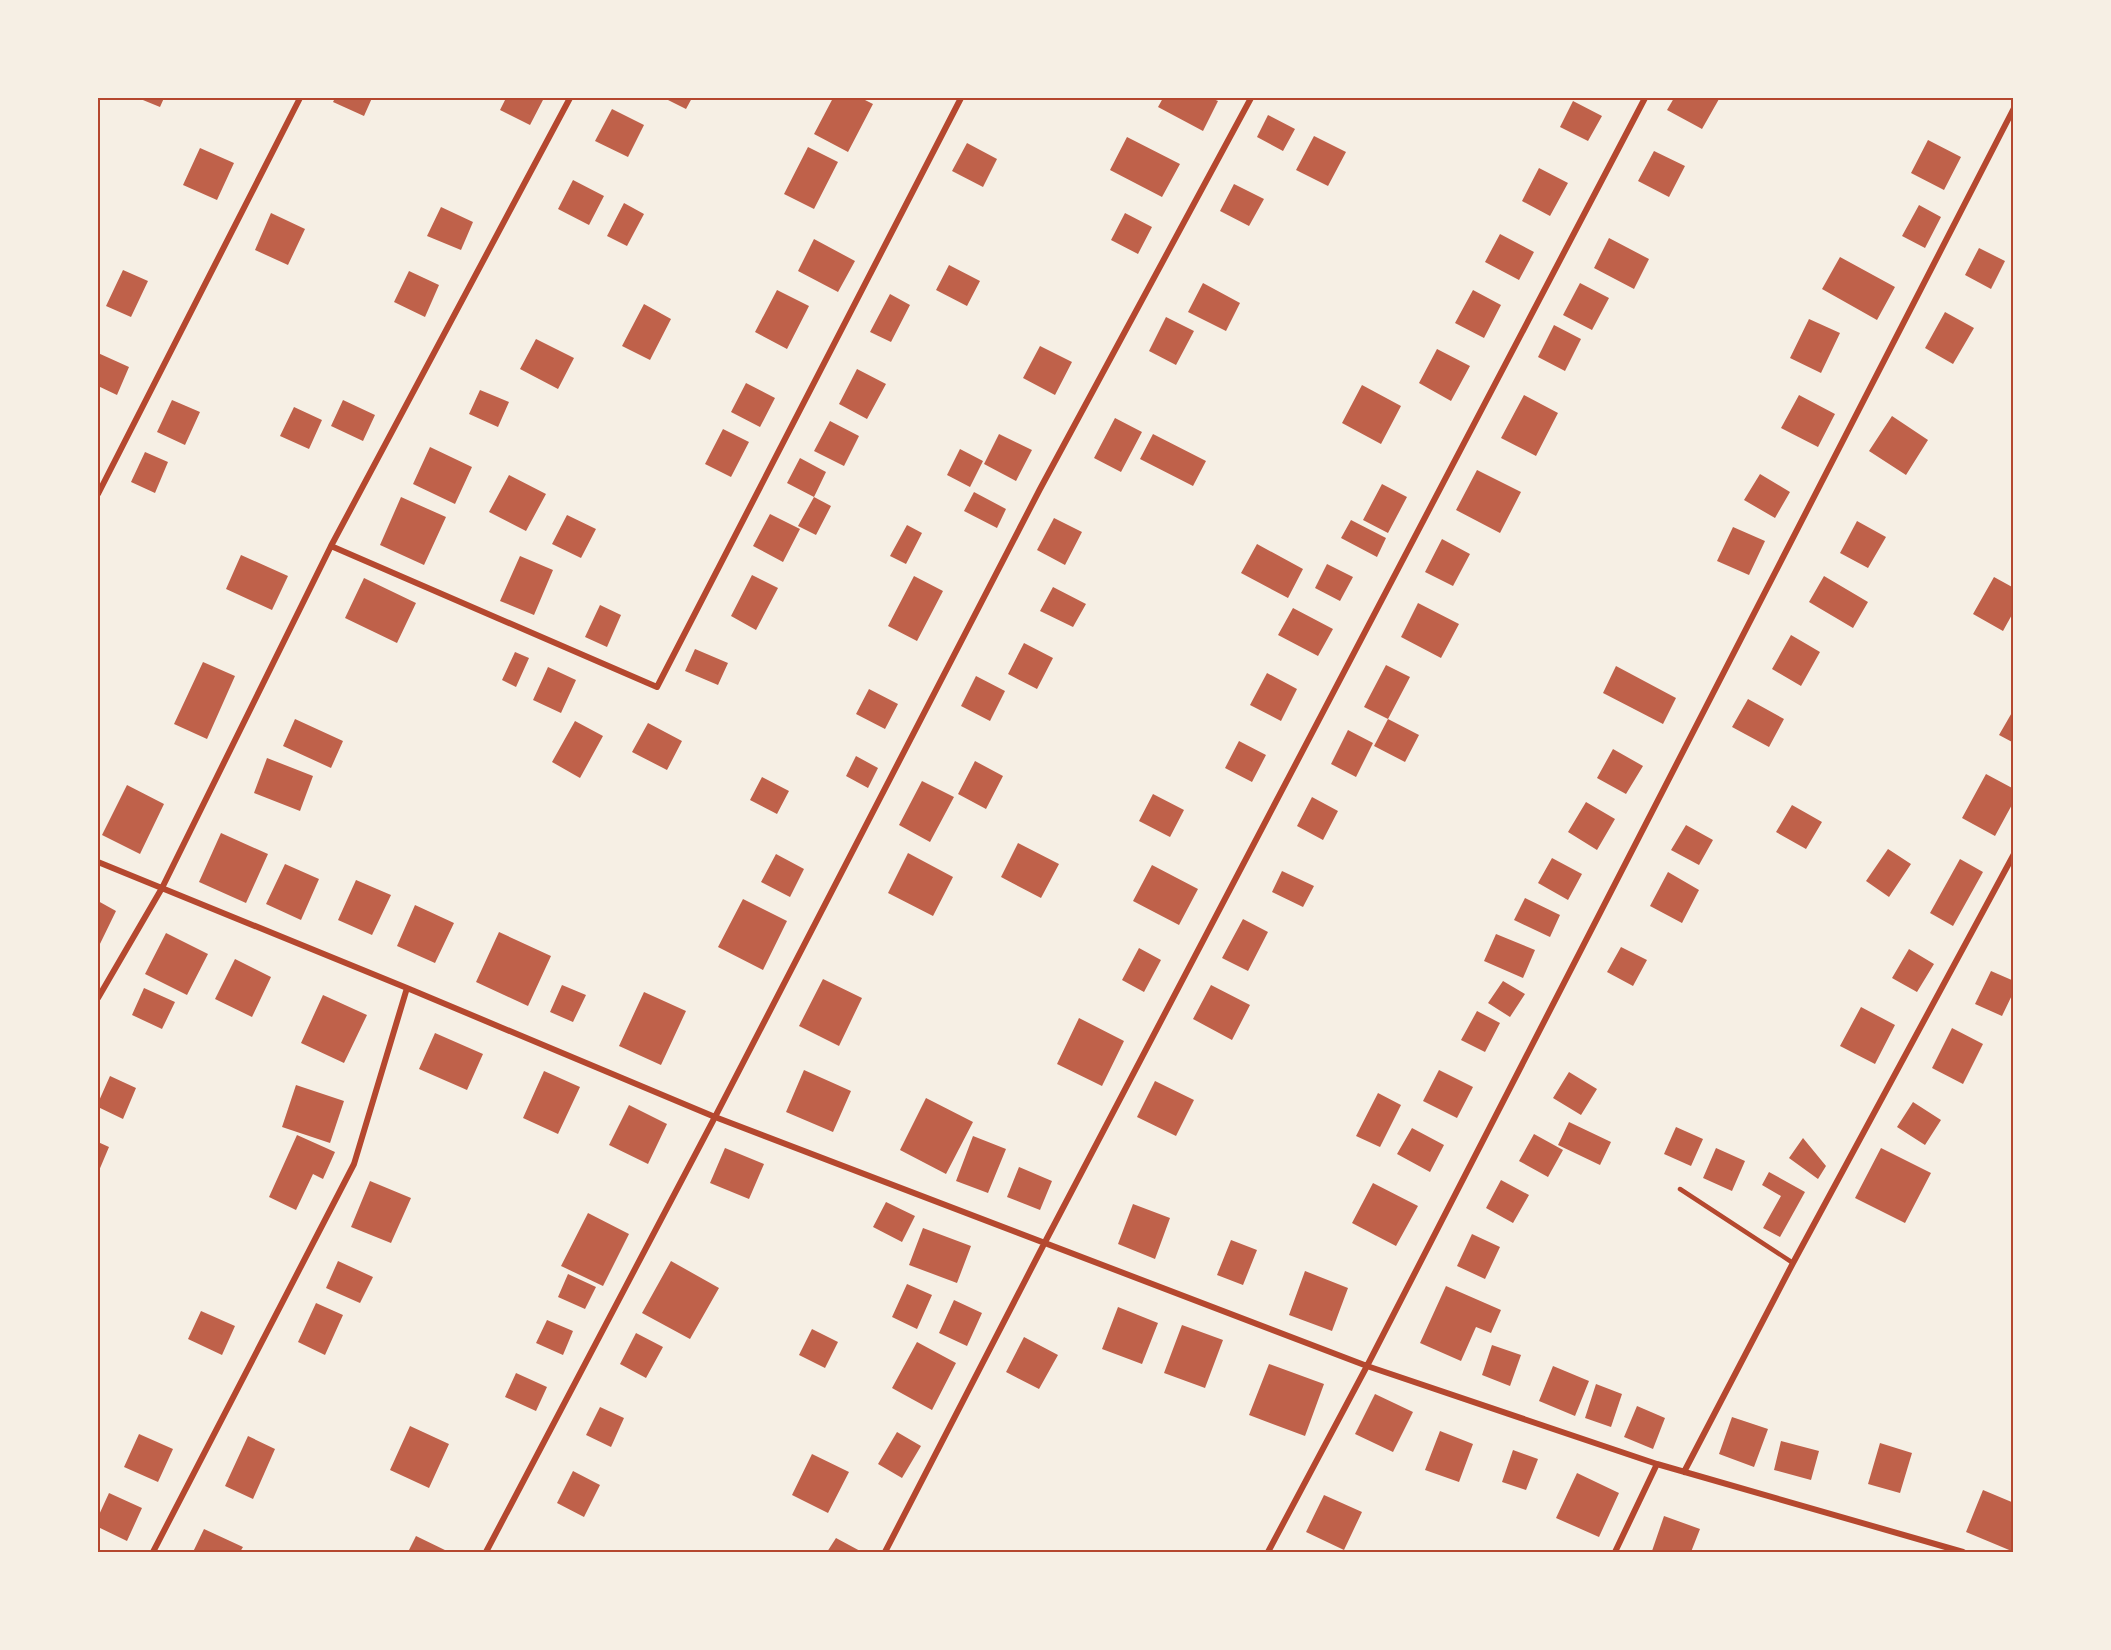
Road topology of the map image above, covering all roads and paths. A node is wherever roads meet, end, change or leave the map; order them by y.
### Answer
1 (300, 98) edge
2 (570, 98) edge
3 (961, 98) edge
4 (1251, 98) edge
5 (1645, 98) edge
6 (2013, 108) edge
7 (98, 494) edge
8 (331, 546) junction
9 (2013, 854) edge
10 (98, 862) edge
11 (162, 888) junction
12 (407, 988) junction
13 (98, 998) edge
14 (715, 1117) junction
15 (1680, 1189) dead end
16 (1044, 1244) junction
17 (1793, 1263) junction
18 (1366, 1366) junction
19 (1657, 1464) junction
20 (1684, 1472) junction
21 (153, 1552) edge
22 (486, 1552) edge
23 (885, 1552) edge
24 (1268, 1552) edge
25 (1615, 1552) edge
26 (1963, 1552) edge

1 - 7 street
2 - 8 street
3 - 8 street
4 - 14 street
5 - 16 street
6 - 18 street
8 - 11 street
9 - 17 street
10 - 11 street
11 - 12 street
11 - 13 street
12 - 14 street
12 - 21 street
14 - 16 street
14 - 22 street
15 - 17 lane
16 - 18 street
16 - 23 street
17 - 20 street
18 - 19 street
18 - 24 street
19 - 20 street
19 - 25 street
20 - 26 street

